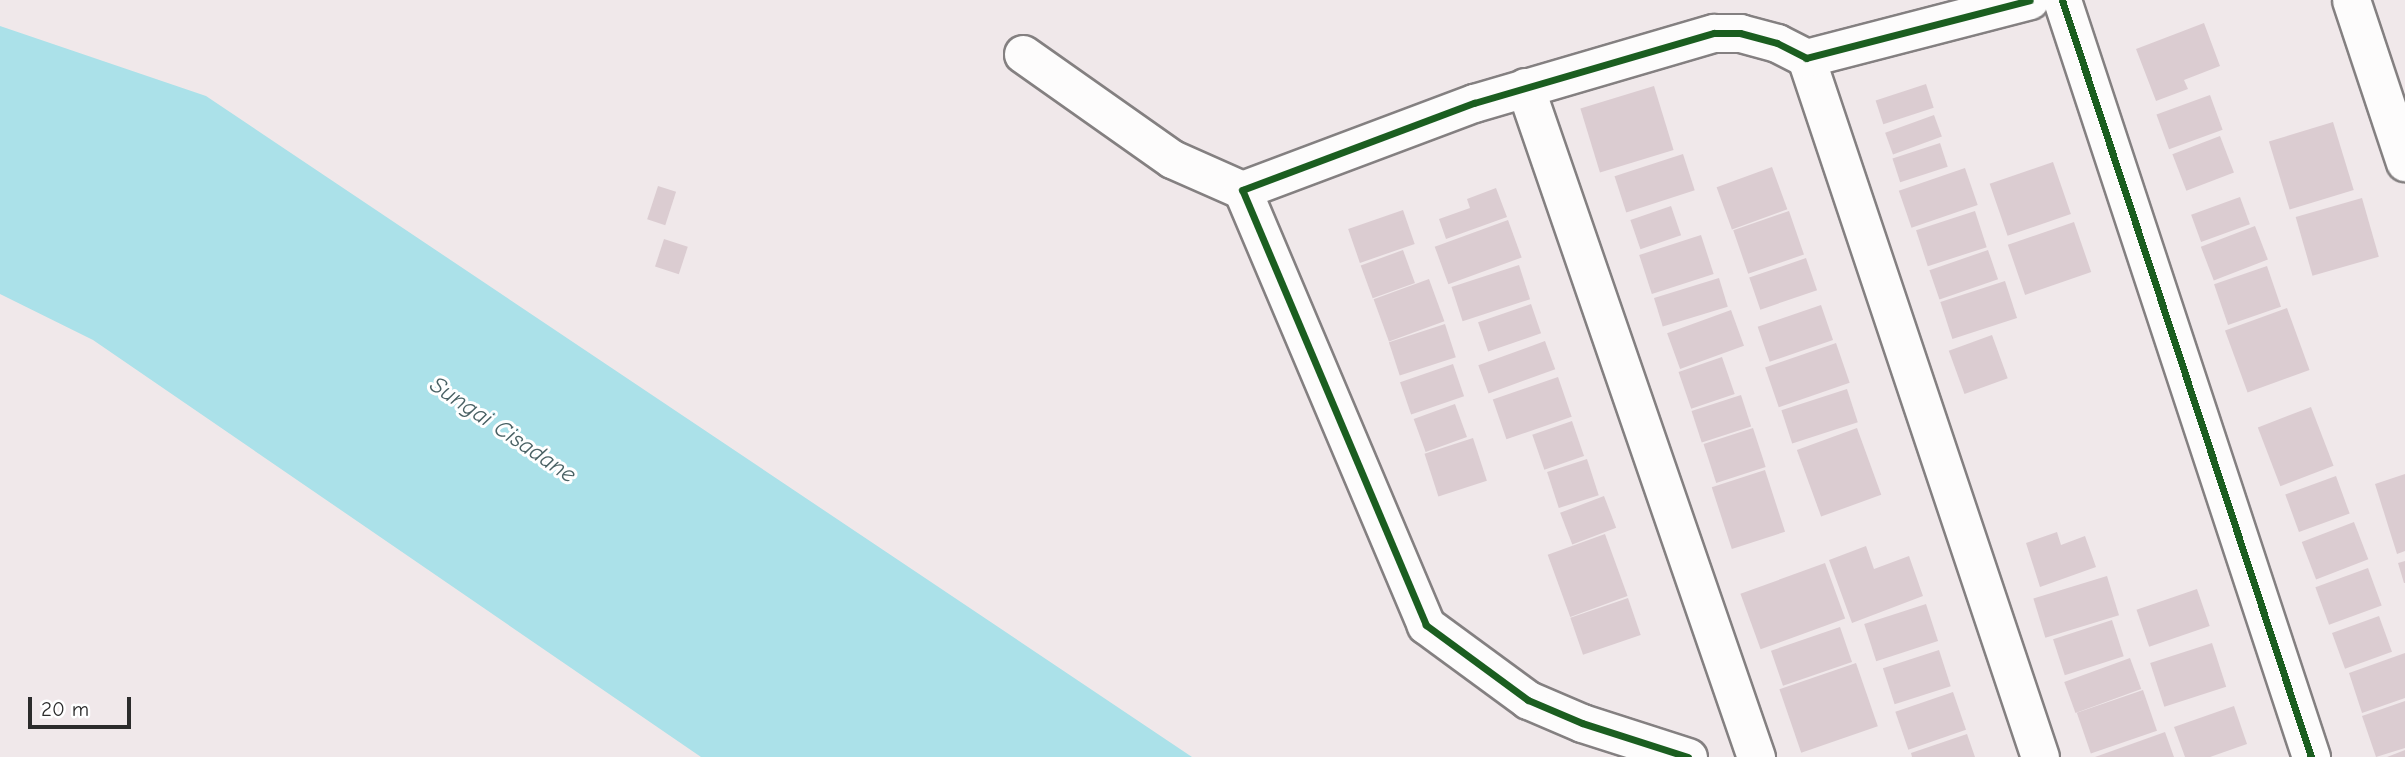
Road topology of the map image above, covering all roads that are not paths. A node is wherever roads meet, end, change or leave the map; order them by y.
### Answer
1 (2030, 0) edge
2 (2062, 0) edge
3 (2351, 0) edge
4 (1023, 54) dead end
5 (1807, 58) junction
6 (1525, 87) junction
7 (2405, 162) edge
8 (1242, 190) junction
9 (1688, 757) edge
10 (1756, 757) edge
11 (2040, 757) edge
12 (2311, 757) edge

1 - 5 street
2 - 12 street
3 - 7 street
4 - 8 street
5 - 6 street
5 - 11 street
6 - 8 street
6 - 10 street
8 - 9 street

